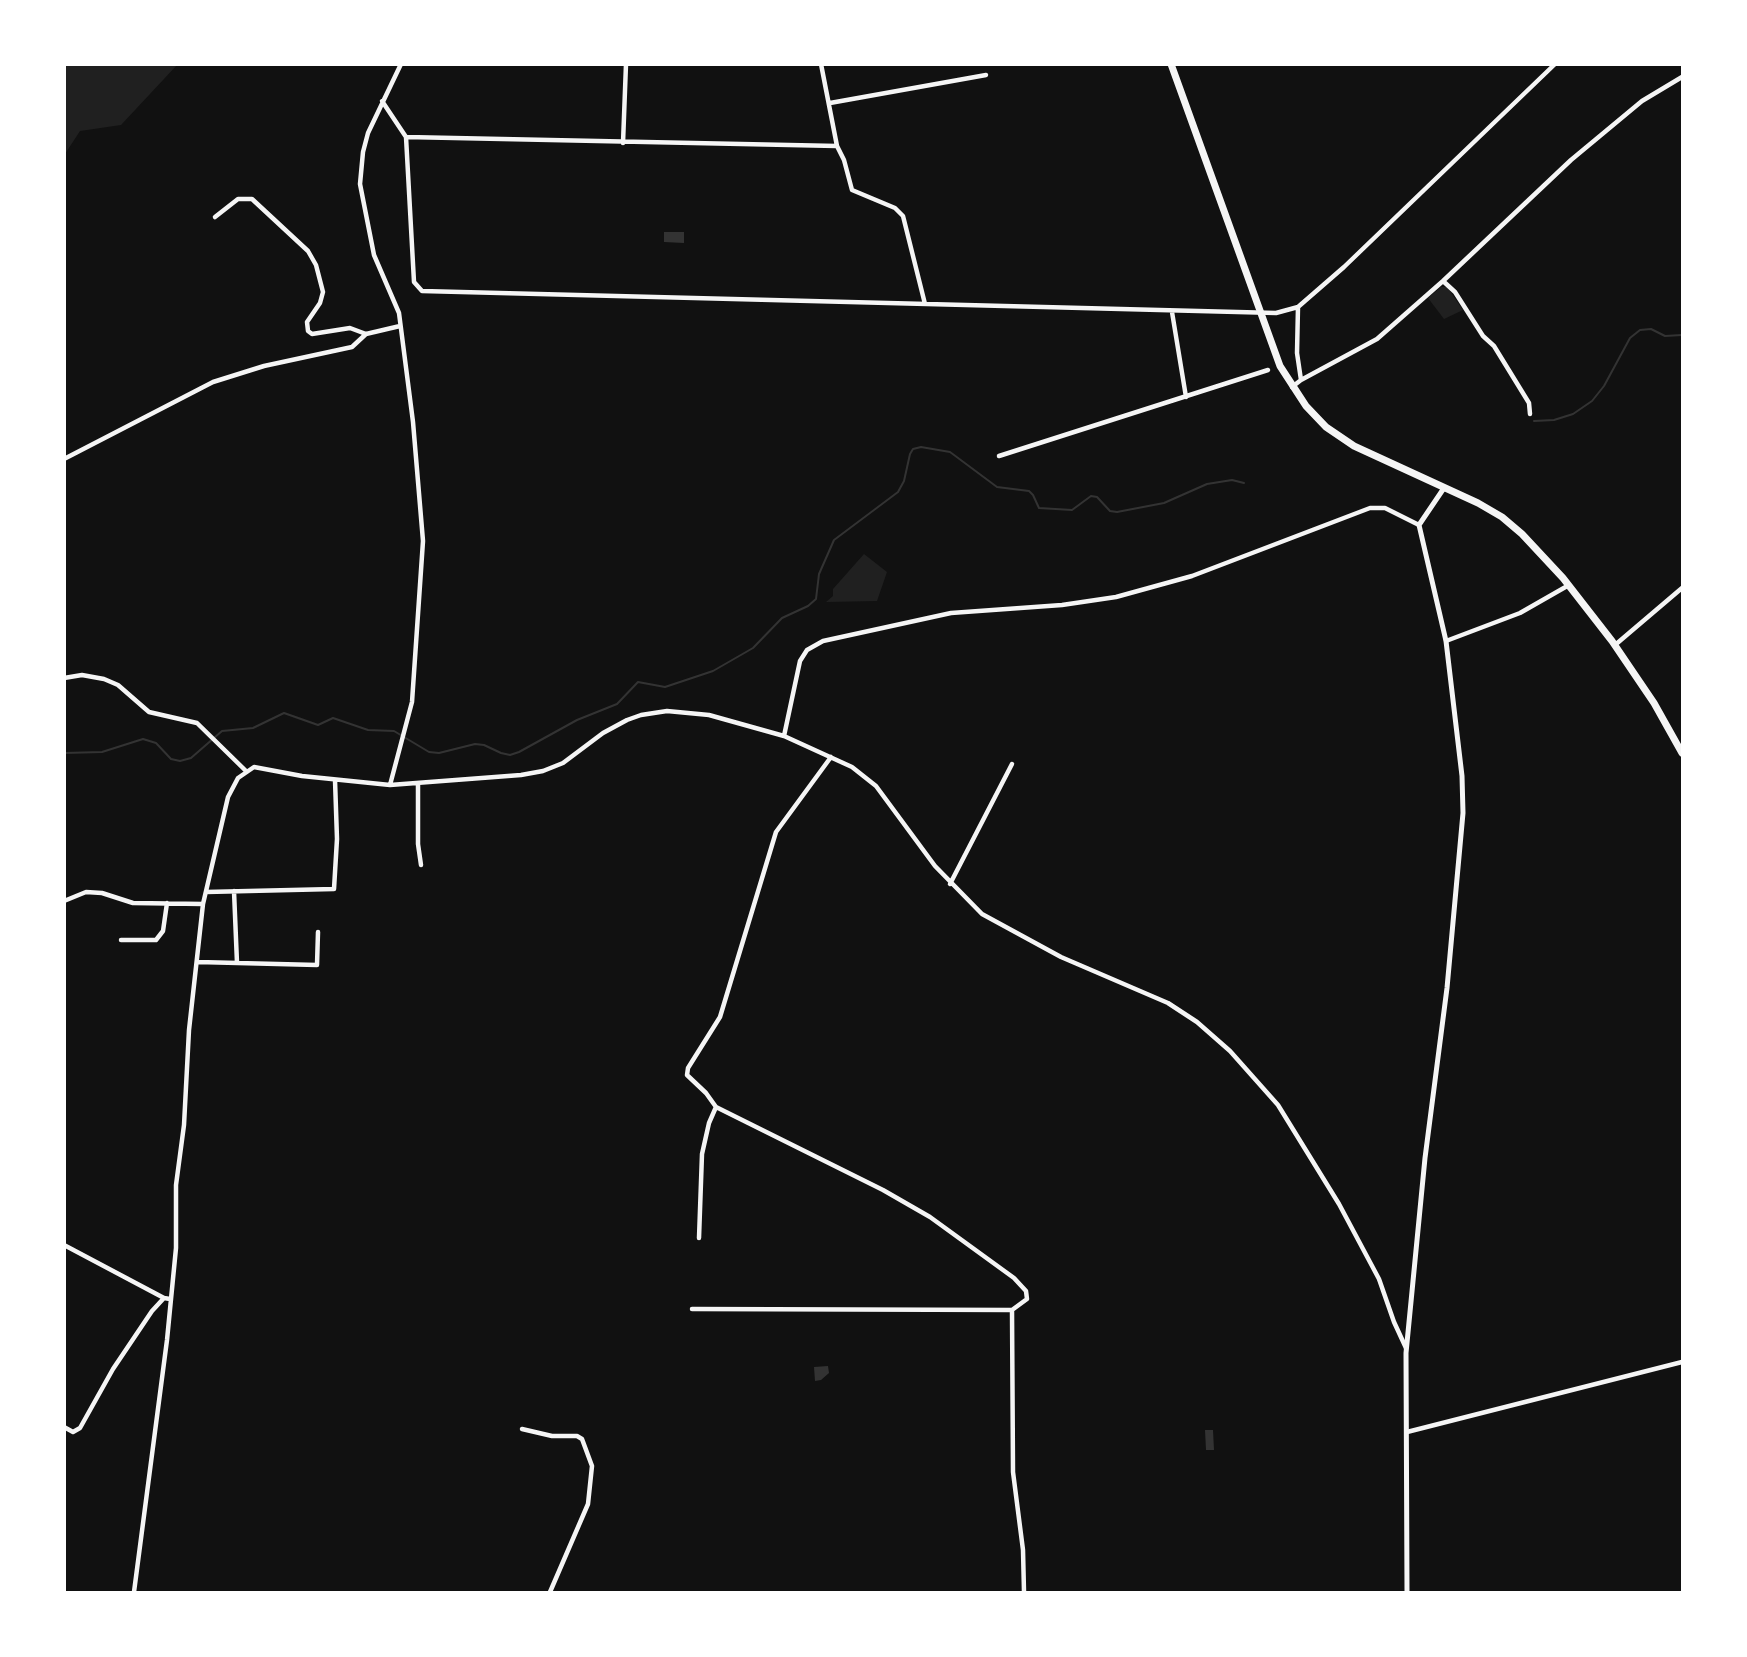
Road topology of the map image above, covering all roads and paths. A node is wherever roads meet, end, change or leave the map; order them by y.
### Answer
1 (401, 64) edge
2 (626, 64) edge
3 (821, 64) edge
4 (1171, 64) edge
5 (1555, 64) edge
6 (986, 75) dead end
7 (1683, 77) edge
8 (382, 101) junction
9 (830, 103) junction
10 (406, 137) junction
11 (623, 143) junction
12 (837, 146) junction
13 (215, 217) dead end
14 (1443, 280) junction
15 (925, 304) junction
16 (1298, 306) junction
17 (1172, 312) junction
18 (1261, 312) junction
19 (400, 326) junction
20 (366, 334) junction
21 (1268, 370) dead end
22 (1301, 380) junction
23 (1292, 387) junction
24 (1186, 397) junction
25 (1530, 414) dead end
26 (999, 456) dead end
27 (64, 459) edge
28 (1444, 488) junction
29 (1419, 525) junction
30 (1569, 585) junction
31 (1683, 588) edge
32 (1446, 641) junction
33 (1615, 645) junction
34 (64, 678) edge
35 (784, 736) junction
36 (1683, 753) edge
37 (831, 757) junction
38 (1012, 764) dead end
39 (246, 771) junction
40 (335, 780) junction
41 (418, 783) junction
42 (390, 785) junction
43 (421, 865) dead end
44 (951, 884) junction
45 (234, 891) junction
46 (206, 892) junction
47 (64, 901) edge
48 (167, 903) junction
49 (203, 904) junction
50 (318, 932) dead end
51 (121, 940) dead end
52 (198, 962) junction
53 (237, 963) junction
54 (716, 1107) junction
55 (699, 1238) dead end
56 (64, 1245) edge
57 (164, 1298) junction
58 (171, 1299) junction
59 (692, 1309) dead end
60 (1012, 1310) junction
61 (1406, 1348) junction
62 (1683, 1362) edge
63 (64, 1427) edge
64 (522, 1429) dead end
65 (1407, 1432) junction
66 (134, 1593) edge
67 (549, 1593) edge
68 (1024, 1593) edge
69 (1407, 1593) edge

1 - 8 street
2 - 11 street
3 - 9 street
4 - 18 main road
5 - 16 street
6 - 9 street
7 - 14 street
8 - 10 street
8 - 19 street
9 - 12 street
10 - 11 street
10 - 15 street
11 - 12 street
12 - 15 street
13 - 20 street
14 - 22 street
14 - 25 street
15 - 17 street
16 - 18 street
16 - 22 street
17 - 18 street
17 - 24 street
18 - 23 main road
19 - 20 street
19 - 42 street
20 - 27 street
21 - 24 street
22 - 23 street
23 - 28 main road
24 - 26 street
28 - 29 street
28 - 30 main road
29 - 32 street
29 - 35 street
30 - 32 street
30 - 33 main road
31 - 33 street
32 - 61 street
33 - 36 main road
34 - 39 street
35 - 37 street
35 - 41 street
37 - 44 street
37 - 54 street
38 - 44 street
39 - 40 street
39 - 46 street
40 - 42 street
40 - 45 street
41 - 42 street
41 - 43 street
44 - 61 street
45 - 46 street
45 - 53 street
46 - 49 street
47 - 48 street
48 - 49 street
48 - 51 street
49 - 52 street
50 - 53 street
52 - 53 street
52 - 58 street
54 - 55 street
54 - 60 street
56 - 57 street
57 - 58 street
57 - 63 street
58 - 66 street
59 - 60 street
60 - 68 street
61 - 65 street
62 - 65 street
64 - 67 street
65 - 69 street

